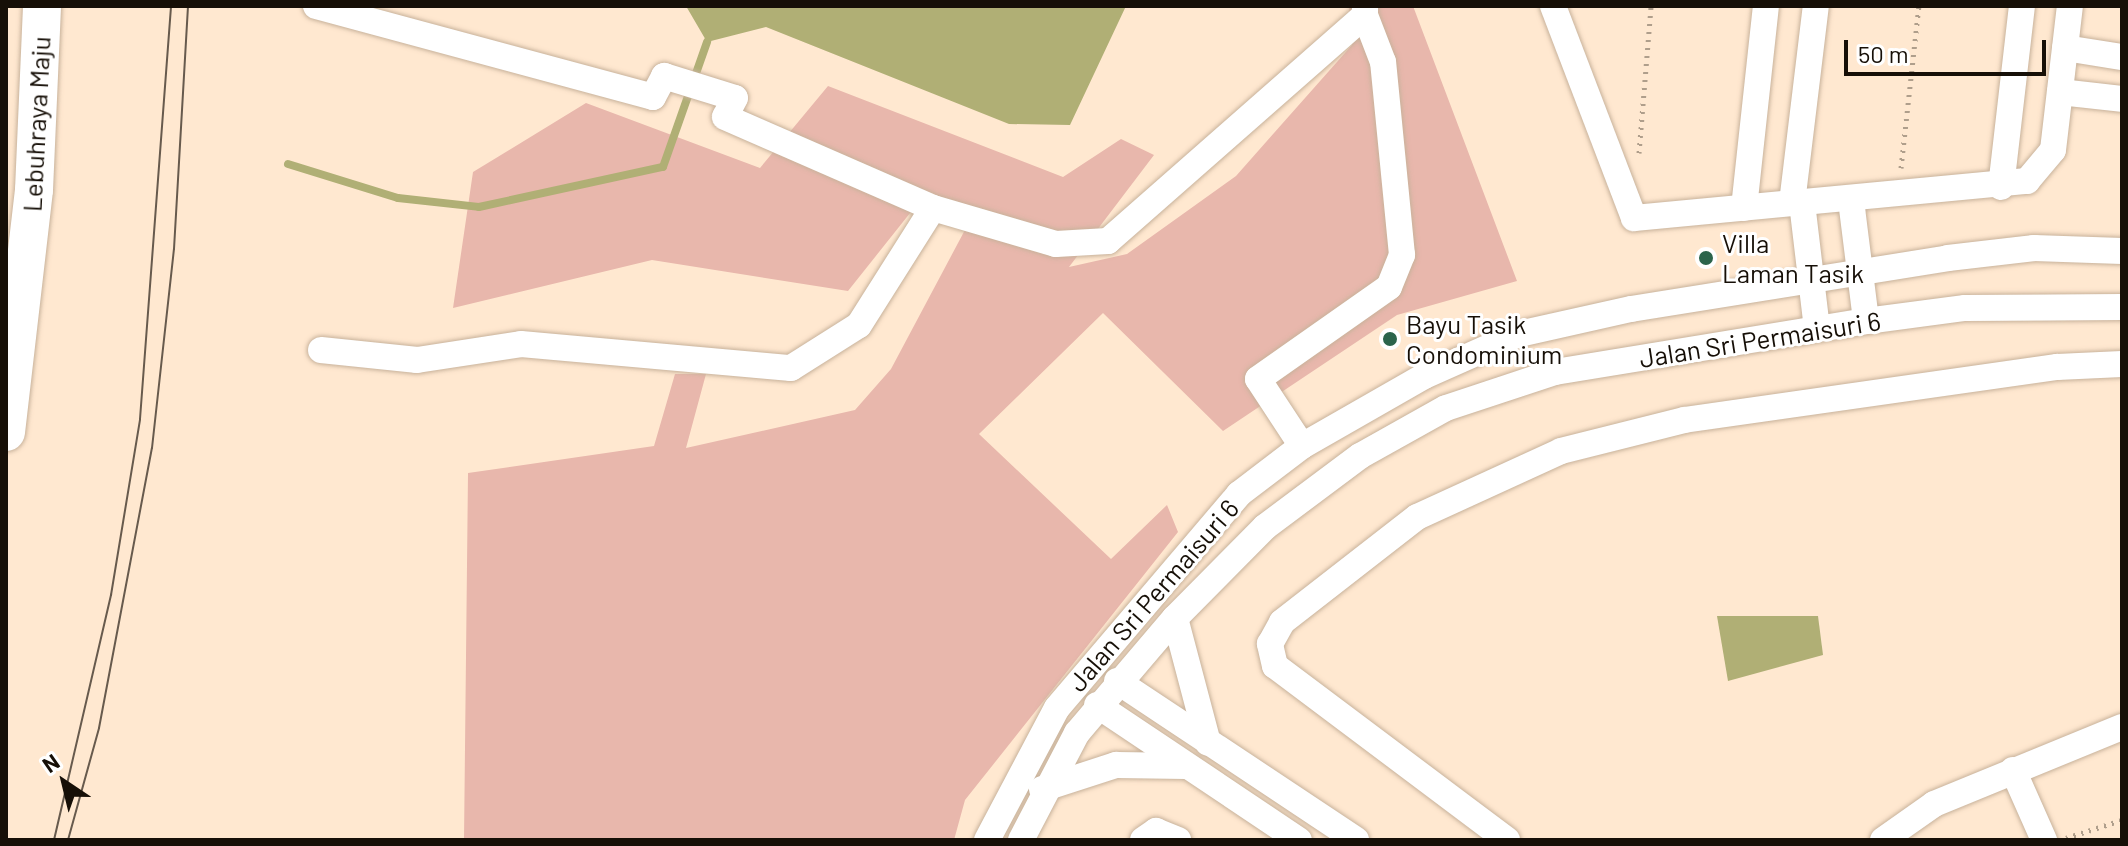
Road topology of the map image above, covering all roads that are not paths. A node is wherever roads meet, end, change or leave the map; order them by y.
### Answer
1 (42, 6) edge
2 (316, 6) edge
3 (1553, 6) edge
4 (1766, 6) edge
5 (1816, 6) edge
6 (2022, 6) edge
7 (2070, 6) edge
8 (1365, 11) edge
9 (2065, 48) junction
10 (2122, 57) edge
11 (2060, 92) junction
12 (2122, 99) edge
13 (2001, 187) junction
14 (1851, 200) junction
15 (1797, 203) junction
16 (933, 208) junction
17 (1744, 208) junction
18 (2122, 251) edge
19 (1860, 271) junction
20 (1810, 278) junction
21 (2122, 307) edge
22 (1866, 321) junction
23 (1817, 329) junction
24 (321, 350) dead end
25 (2122, 364) edge
26 (6, 432) edge
27 (1302, 446) junction
28 (1175, 618) junction
29 (1104, 645) junction
30 (1103, 690) junction
31 (1057, 708) junction
32 (2122, 727) edge
33 (1208, 743) junction
34 (1188, 766) junction
35 (2013, 770) junction
36 (1042, 789) junction
37 (987, 840) edge
38 (1021, 840) edge
39 (1143, 840) edge
40 (1178, 840) edge
41 (1299, 840) edge
42 (1356, 840) edge
43 (1507, 840) edge
44 (1883, 840) edge
45 (2044, 840) edge

1 - 26 highway, Lebuhraya Maju
2 - 16 street
3 - 17 street
4 - 17 street
5 - 15 street
6 - 13 street
7 - 9 street
8 - 16 street
8 - 27 street
9 - 10 street
9 - 11 street
11 - 12 street
11 - 13 street
13 - 14 street
14 - 15 street
14 - 19 street
15 - 17 street
15 - 20 street
16 - 24 street
18 - 19 street, Jalan Sri Permaisuri 6
19 - 20 street, Jalan Sri Permaisuri 6
19 - 22 street
20 - 23 street
20 - 27 street, Jalan Sri Permaisuri 6
21 - 22 street, Jalan Sri Permaisuri 6
22 - 23 street, Jalan Sri Permaisuri 6
23 - 28 street, Jalan Sri Permaisuri 6
25 - 43 street
27 - 29 street, Jalan Sri Permaisuri 6
28 - 30 street, Jalan Sri Permaisuri 6
28 - 33 street
29 - 30 street
29 - 31 street, Jalan Sri Permaisuri 6
30 - 31 street
30 - 33 street
30 - 34 street
30 - 36 street, Jalan Sri Permaisuri 6
31 - 37 street, Jalan Sri Permaisuri 6
32 - 35 street
33 - 42 street
34 - 36 street
34 - 41 street
35 - 44 street
35 - 45 street
36 - 38 street, Jalan Sri Permaisuri 6
39 - 40 street

